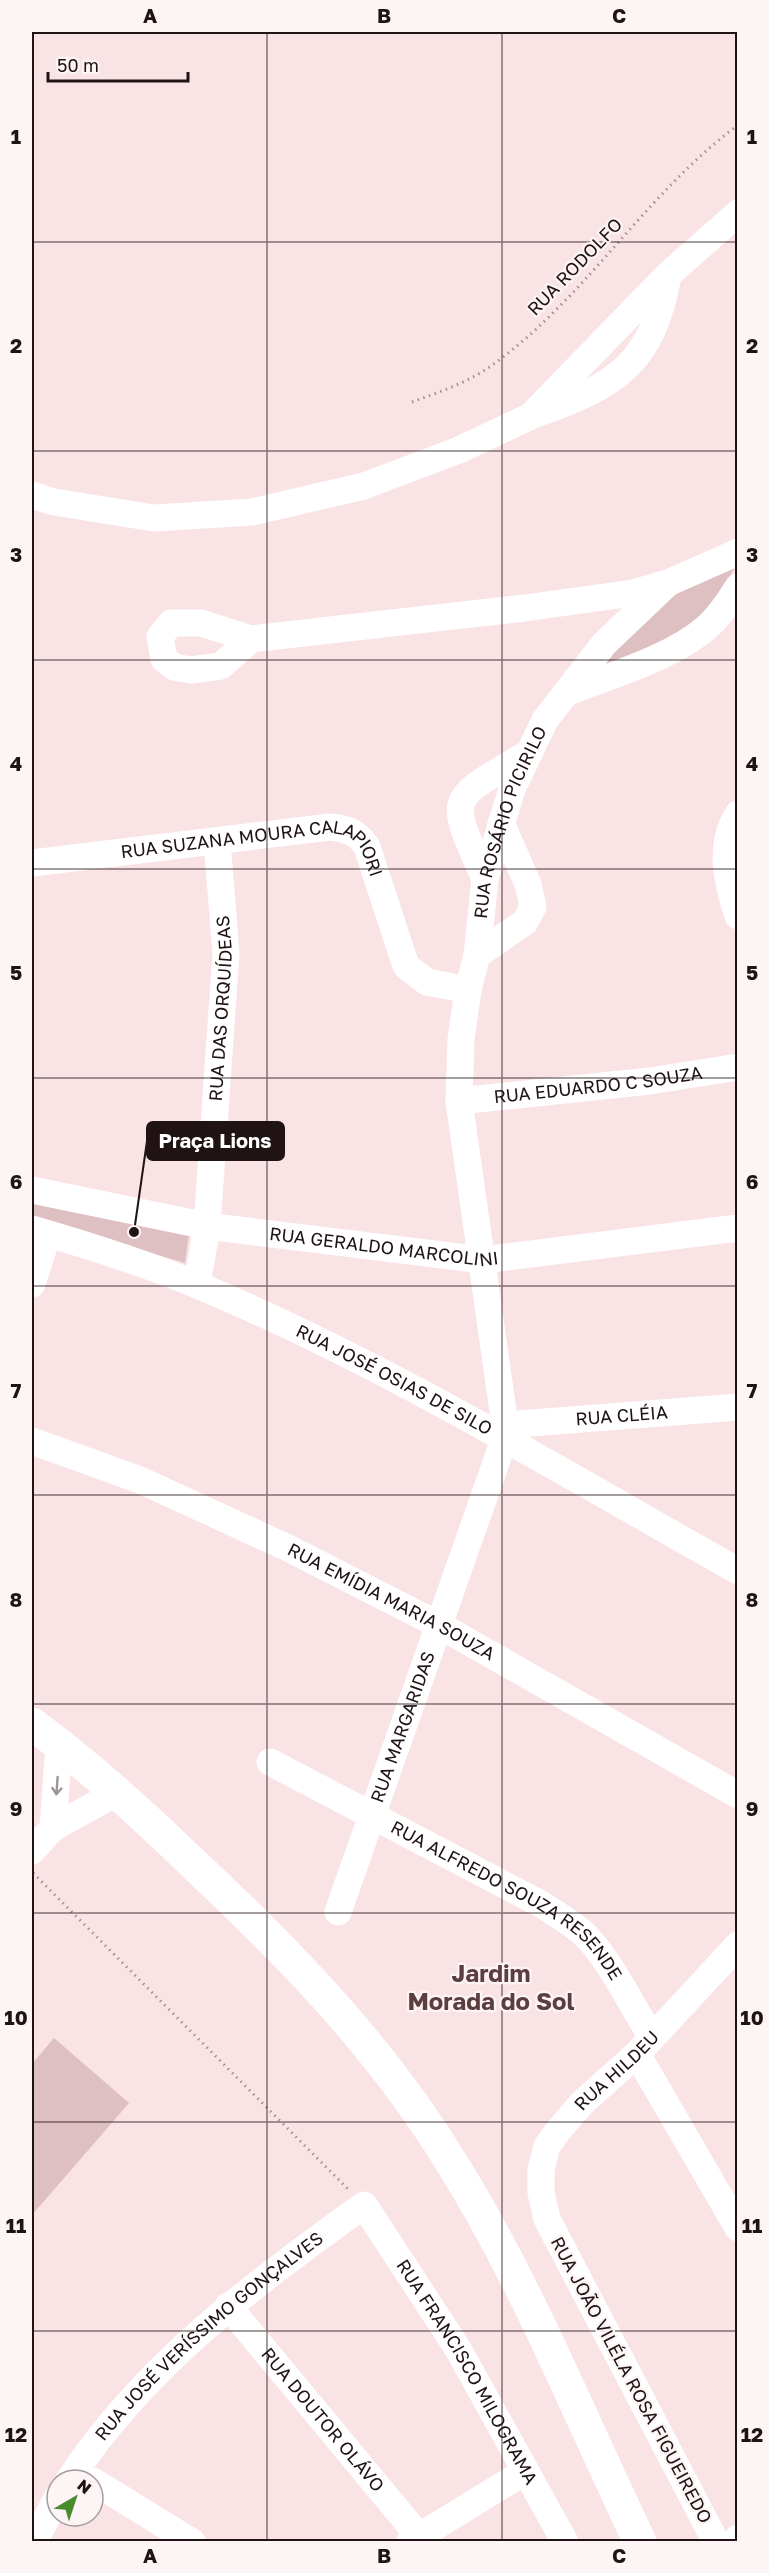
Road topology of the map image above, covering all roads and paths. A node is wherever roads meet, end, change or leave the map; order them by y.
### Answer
1 (738, 125) edge
2 (738, 213) edge
3 (412, 402) dead end
4 (32, 495) edge
5 (738, 552) edge
6 (668, 583) junction
7 (738, 587) edge
8 (251, 639) dead end
9 (565, 693) junction
10 (527, 754) junction
11 (738, 814) edge
12 (501, 823) junction
13 (217, 842) junction
14 (32, 863) edge
15 (484, 879) junction
16 (738, 916) edge
17 (477, 955) junction
18 (468, 990) junction
19 (738, 1067) edge
20 (459, 1105) junction
21 (32, 1190) edge
22 (207, 1226) junction
23 (738, 1228) edge
24 (40, 1231) edge
25 (483, 1260) junction
26 (32, 1284) edge
27 (197, 1285) junction
28 (738, 1407) edge
29 (504, 1432) junction
30 (32, 1441) edge
31 (738, 1571) edge
32 (439, 1625) junction
33 (32, 1724) edge
34 (59, 1744) junction
35 (270, 1762) dead end
36 (118, 1792) junction
37 (738, 1795) edge
38 (372, 1814) junction
39 (53, 1828) junction
40 (32, 1851) edge
41 (32, 1872) edge
42 (338, 1912) dead end
43 (737, 1948) edge
44 (644, 2045) junction
45 (364, 2205) junction
46 (547, 2219) joint
47 (738, 2228) edge
48 (228, 2306) junction
49 (89, 2468) edge
50 (526, 2471) junction
51 (105, 2491) edge
52 (45, 2520) edge
53 (414, 2538) edge
54 (34, 2541) edge
55 (192, 2541) edge
56 (565, 2541) edge
57 (640, 2541) edge
58 (716, 2541) edge

1 - 3 path, RUA RODOLFO
2 - 4 street
5 - 6 street
6 - 8 street
6 - 9 street, RUA ROSÁRIO PICIRILO
7 - 9 street
9 - 10 street, RUA ROSÁRIO PICIRILO
10 - 12 street, RUA ROSÁRIO PICIRILO
10 - 15 street
11 - 16 street
12 - 15 street, RUA ROSÁRIO PICIRILO
12 - 17 street
13 - 14 street, RUA SUZANA MOURA CALAPIORI
13 - 18 street, RUA SUZANA MOURA CALAPIORI
13 - 22 street, RUA DAS ORQUÍDEAS
15 - 17 street, RUA ROSÁRIO PICIRILO
17 - 18 street, RUA ROSÁRIO PICIRILO
18 - 20 street, RUA ROSÁRIO PICIRILO
19 - 20 street, RUA EDUARDO C SOUZA
20 - 25 street, RUA ROSÁRIO PICIRILO
21 - 22 street, RUA GERALDO MARCOLINI
22 - 25 street, RUA GERALDO MARCOLINI
22 - 27 street, RUA DAS ORQUÍDEAS
23 - 25 street, RUA GERALDO MARCOLINI
24 - 26 street
24 - 27 street, RUA JOSÉ OSIAS DE SILO
25 - 29 street, RUA ROSÁRIO PICIRILO
27 - 29 street, RUA JOSÉ OSIAS DE SILO
28 - 29 street, RUA CLÉIA
29 - 31 street, RUA JOSÉ OSIAS DE SILO
29 - 32 street, RUA MARGARIDAS
30 - 32 street, RUA EMÍDIA MARIA SOUZA
32 - 37 street, RUA EMÍDIA MARIA SOUZA
32 - 38 street, RUA MARGARIDAS
33 - 34 highway
34 - 36 highway
34 -> 39 street
35 - 38 street, RUA ALFREDO SOUZA RESENDE
36 - 39 street
36 - 57 highway
38 - 42 street, RUA MARGARIDAS
38 - 44 street, RUA ALFREDO SOUZA RESENDE
39 - 40 street
41 - 45 path
43 - 44 street, RUA HILDEU
44 - 46 street, RUA HILDEU
44 - 47 street, RUA ALFREDO SOUZA RESENDE
45 - 48 street, RUA JOSÉ VERÍSSIMO GONÇALVES
45 - 50 street, RUA FRANCISCO MILOGRAMA
46 - 58 street, RUA JOÃO VILÉLA ROSA FIGUEIREDO
48 - 49 street, RUA JOSÉ VERÍSSIMO GONÇALVES
48 - 53 street, RUA DOUTOR OLÁVO
50 - 53 street
50 - 56 street, RUA FRANCISCO MILOGRAMA
51 - 55 street
52 - 54 street

